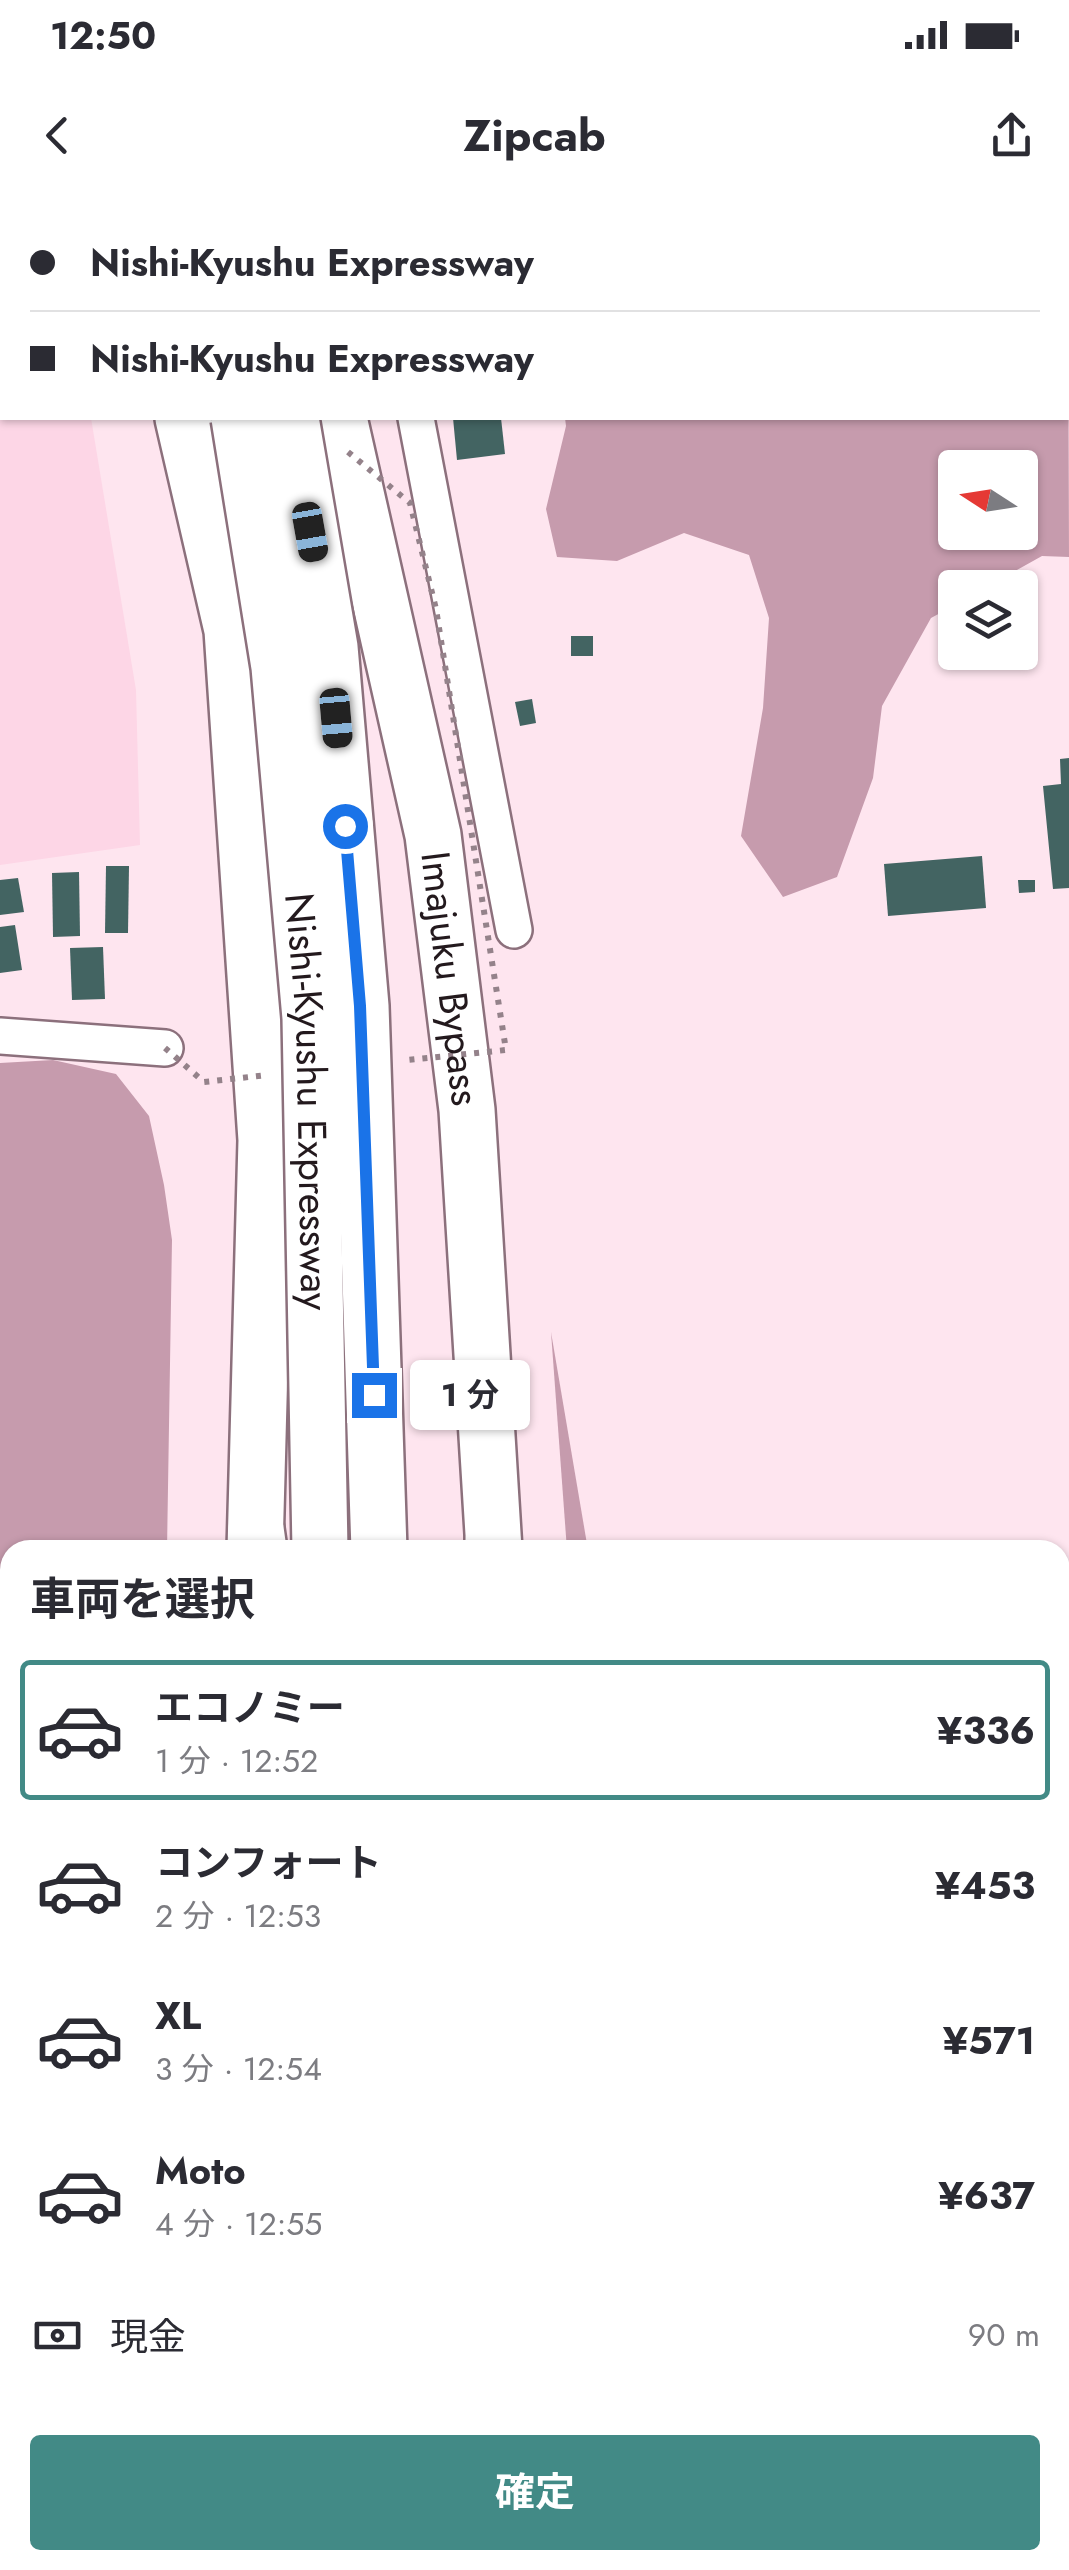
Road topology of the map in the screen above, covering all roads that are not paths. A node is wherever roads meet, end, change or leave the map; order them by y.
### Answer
1 (183, 420) edge
2 (239, 420) edge
3 (291, 420) edge
4 (416, 420) edge
5 (343, 435) edge
6 (514, 930) dead end
7 (0, 1036) edge
8 (164, 1048) road end
9 (257, 1540) edge
10 (320, 1540) edge
11 (379, 1540) edge
12 (494, 1540) edge

1 - 9 highway
2 - 10 highway, Nishi-Kyushu Expressway, bridge
3 - 11 highway, Nishi-Kyushu Expressway, bridge
4 - 6 street
5 - 12 highway, Imajuku Bypass
7 - 8 street

